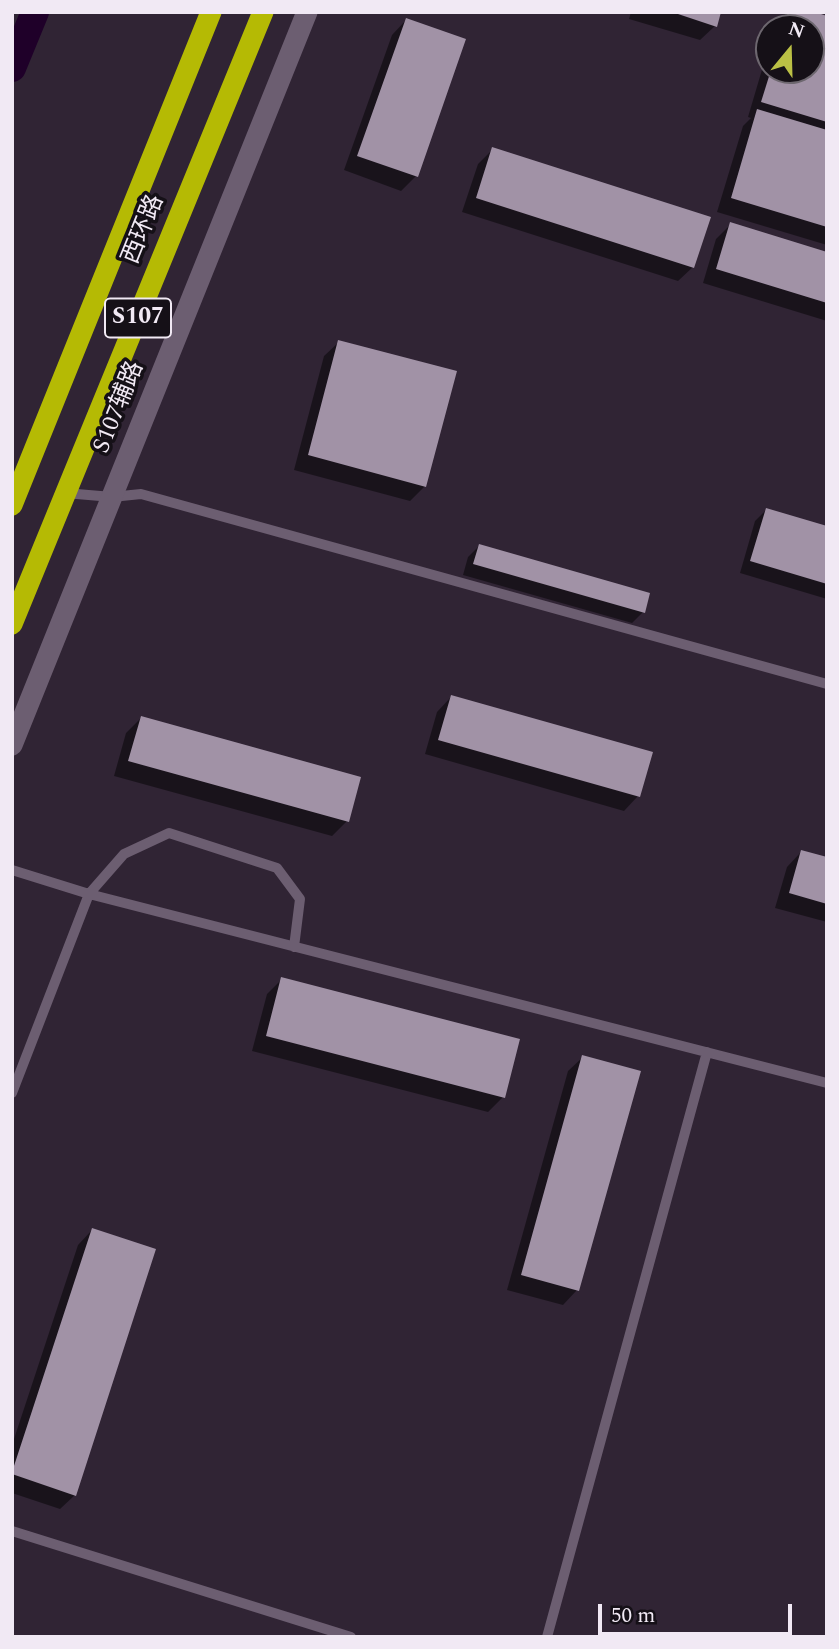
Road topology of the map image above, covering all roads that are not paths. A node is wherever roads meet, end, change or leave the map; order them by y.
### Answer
1 (211, 12) edge
2 (264, 12) edge
3 (307, 12) edge
4 (65, 494) junction
5 (112, 497) junction
6 (12, 506) edge
7 (12, 624) edge
8 (827, 684) edge
9 (12, 746) edge
10 (12, 870) edge
11 (89, 894) junction
12 (294, 947) junction
13 (707, 1052) junction
14 (827, 1083) edge
15 (12, 1093) edge
16 (12, 1531) edge
17 (352, 1637) edge
18 (547, 1637) edge

1 - 6 highway, 西环路 / S107
2 - 4 highway, 西环路 / S107
3 - 5 street, S107辅路
4 - 5 lane
4 - 7 highway, 西环路 / S107
5 - 8 lane
5 - 9 street, S107辅路
10 - 11 lane
11 - 12 lane
11 - 12 lane
11 - 15 lane
12 - 13 lane
13 - 14 lane
13 - 18 lane
16 - 17 lane

